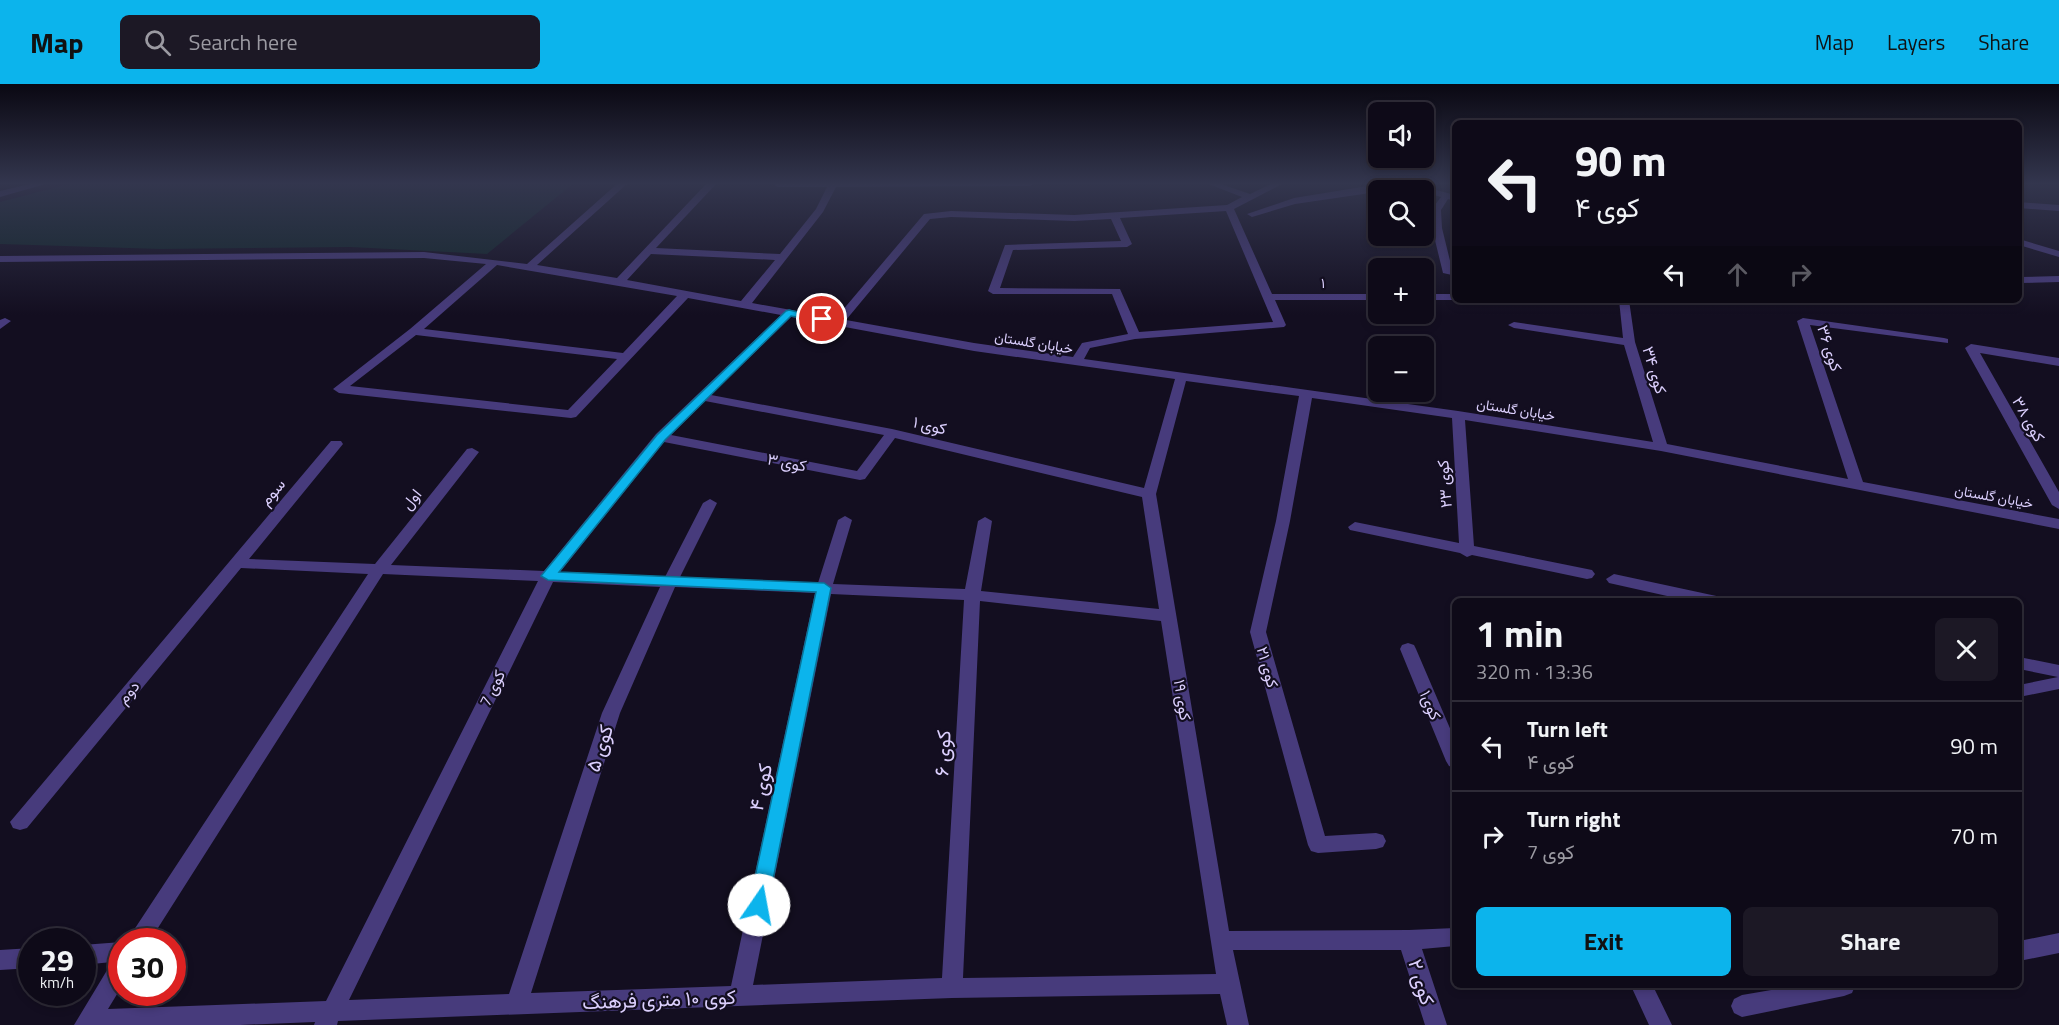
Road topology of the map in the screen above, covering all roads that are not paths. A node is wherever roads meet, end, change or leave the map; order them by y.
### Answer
1 (575, 227) edge
2 (671, 227) edge
3 (806, 227) edge
4 (918, 227) edge
5 (1120, 227) edge
6 (1237, 227) edge
7 (1437, 227) edge
8 (2022, 243) edge
9 (648, 251) junction
10 (2059, 254) edge
11 (781, 257) junction
12 (0, 259) edge
13 (495, 262) junction
14 (529, 267) junction
15 (1448, 273) dead end
16 (2059, 279) edge
17 (2022, 280) edge
18 (620, 282) junction
19 (685, 294) junction
20 (1267, 297) junction
21 (1368, 297) edge
22 (1434, 297) edge
23 (1452, 297) edge
24 (1624, 303) edge
25 (744, 304) junction
26 (789, 313) junction
27 (839, 322) junction
28 (1514, 325) dead end
29 (414, 331) junction
30 (1135, 336) junction
31 (1944, 341) dead end
32 (1629, 342) junction
33 (626, 357) junction
34 (2059, 362) edge
35 (1076, 363) junction
36 (1181, 378) junction
37 (1306, 394) junction
38 (702, 397) junction
39 (1458, 415) junction
40 (892, 433) junction
41 (661, 437) junction
42 (336, 444) dead end
43 (1661, 447) junction
44 (472, 452) dead end
45 (1858, 487) junction
46 (1149, 494) junction
47 (710, 503) dead end
48 (2059, 505) edge
49 (844, 520) dead end
50 (986, 521) dead end
51 (2059, 524) edge
52 (1356, 527) dead end
53 (1467, 552) junction
54 (237, 563) junction
55 (379, 569) junction
56 (1587, 574) dead end
57 (548, 576) junction
58 (1614, 579) dead end
59 (670, 582) junction
60 (824, 588) junction
61 (972, 595) junction
62 (1702, 598) edge
63 (1170, 616) junction
64 (1408, 649) dead end
65 (2022, 664) edge
66 (2059, 671) edge
67 (2059, 683) edge
68 (2022, 690) edge
69 (1452, 753) edge
70 (20, 822) dead end
71 (1376, 841) dead end
72 (146, 928) edge
73 (1452, 937) edge
74 (1409, 940) junction
75 (1220, 941) junction
76 (2059, 943) edge
77 (2022, 950) edge
78 (18, 959) edge
79 (0, 960) edge
80 (1229, 984) junction
81 (108, 988) edge
82 (952, 988) junction
83 (1643, 988) edge
84 (1834, 988) edge
85 (740, 996) junction
86 (517, 1004) junction
87 (1742, 1006) dead end
88 (328, 1018) edge
89 (87, 1022) edge
90 (1238, 1025) edge
91 (1436, 1025) edge
92 (1661, 1025) edge

1 - 14 street
2 - 9 street
3 - 11 street
4 - 27 street
5 - 30 street
6 - 20 street
7 - 15 street
8 - 10 street
9 - 11 street
9 - 18 street
11 - 25 street
12 - 13 street, خیابان گلستان
13 - 14 street, خیابان گلستان
13 - 29 street
14 - 18 street, خیابان گلستان
16 - 17 street
18 - 19 street, خیابان گلستان
19 - 25 street, خیابان گلستان
19 - 33 street
20 - 21 street, ۱
20 - 30 street
22 - 23 street
24 - 32 street, کوی ۳۴
25 - 26 street, خیابان گلستان
26 - 27 street, خیابان گلستان
26 - 38 street, کوی 7
27 - 35 street, خیابان گلستان
28 - 32 street
29 - 33 street
29 - 33 street
30 - 35 street
31 - 45 street, کوی ۳۶
32 - 43 street, کوی ۳۴
34 - 48 street, کوی ۳۸
35 - 36 street, خیابان گلستان
36 - 37 street, خیابان گلستان
36 - 46 street, کوی ۱۹
37 - 39 street, خیابان گلستان
37 - 71 street, کوی ۲۱
38 - 40 street, کوی ۱
38 - 41 street, کوی 7
39 - 43 street, خیابان گلستان
39 - 53 street, کوی ۲۳
40 - 41 street, کوی ۳
40 - 46 street, کوی ۱
41 - 57 street, کوی 7
42 - 54 street, سوم
43 - 45 street, خیابان گلستان
44 - 55 street, اول
45 - 51 street, خیابان گلستان
46 - 63 street, کوی ۱۹
47 - 59 street, کوی ۵
49 - 60 street, کوی ۴
50 - 61 street, کوی ۶
52 - 53 street
53 - 56 street
54 - 55 street
54 - 70 street, دوم
55 - 57 street
55 - 72 street, اول
57 - 59 street
57 - 88 street, کوی 7
58 - 62 street
59 - 60 street
59 - 86 street, کوی ۵
60 - 61 street
60 - 85 street, کوی ۴
61 - 63 street
61 - 82 street, کوی ۶
63 - 75 street, کوی ۱۹
64 - 69 street, کوی۱
65 - 66 street
67 - 68 street
73 - 74 street
74 - 75 street
74 - 91 street, کوی ۲
75 - 80 street, کوی ۱۹
76 - 77 street
78 - 79 street
80 - 82 street, کوی ۱۰ متری فرهنگ
80 - 90 street, کوی ۱۹
81 - 89 street
82 - 85 street, کوی ۱۰ متری فرهنگ
83 - 92 street
84 - 87 street
85 - 86 street, کوی ۱۰ متری فرهنگ
86 - 88 street, کوی ۱۰ متری فرهنگ
88 - 89 street, کوی ۱۰ متری فرهنگ

